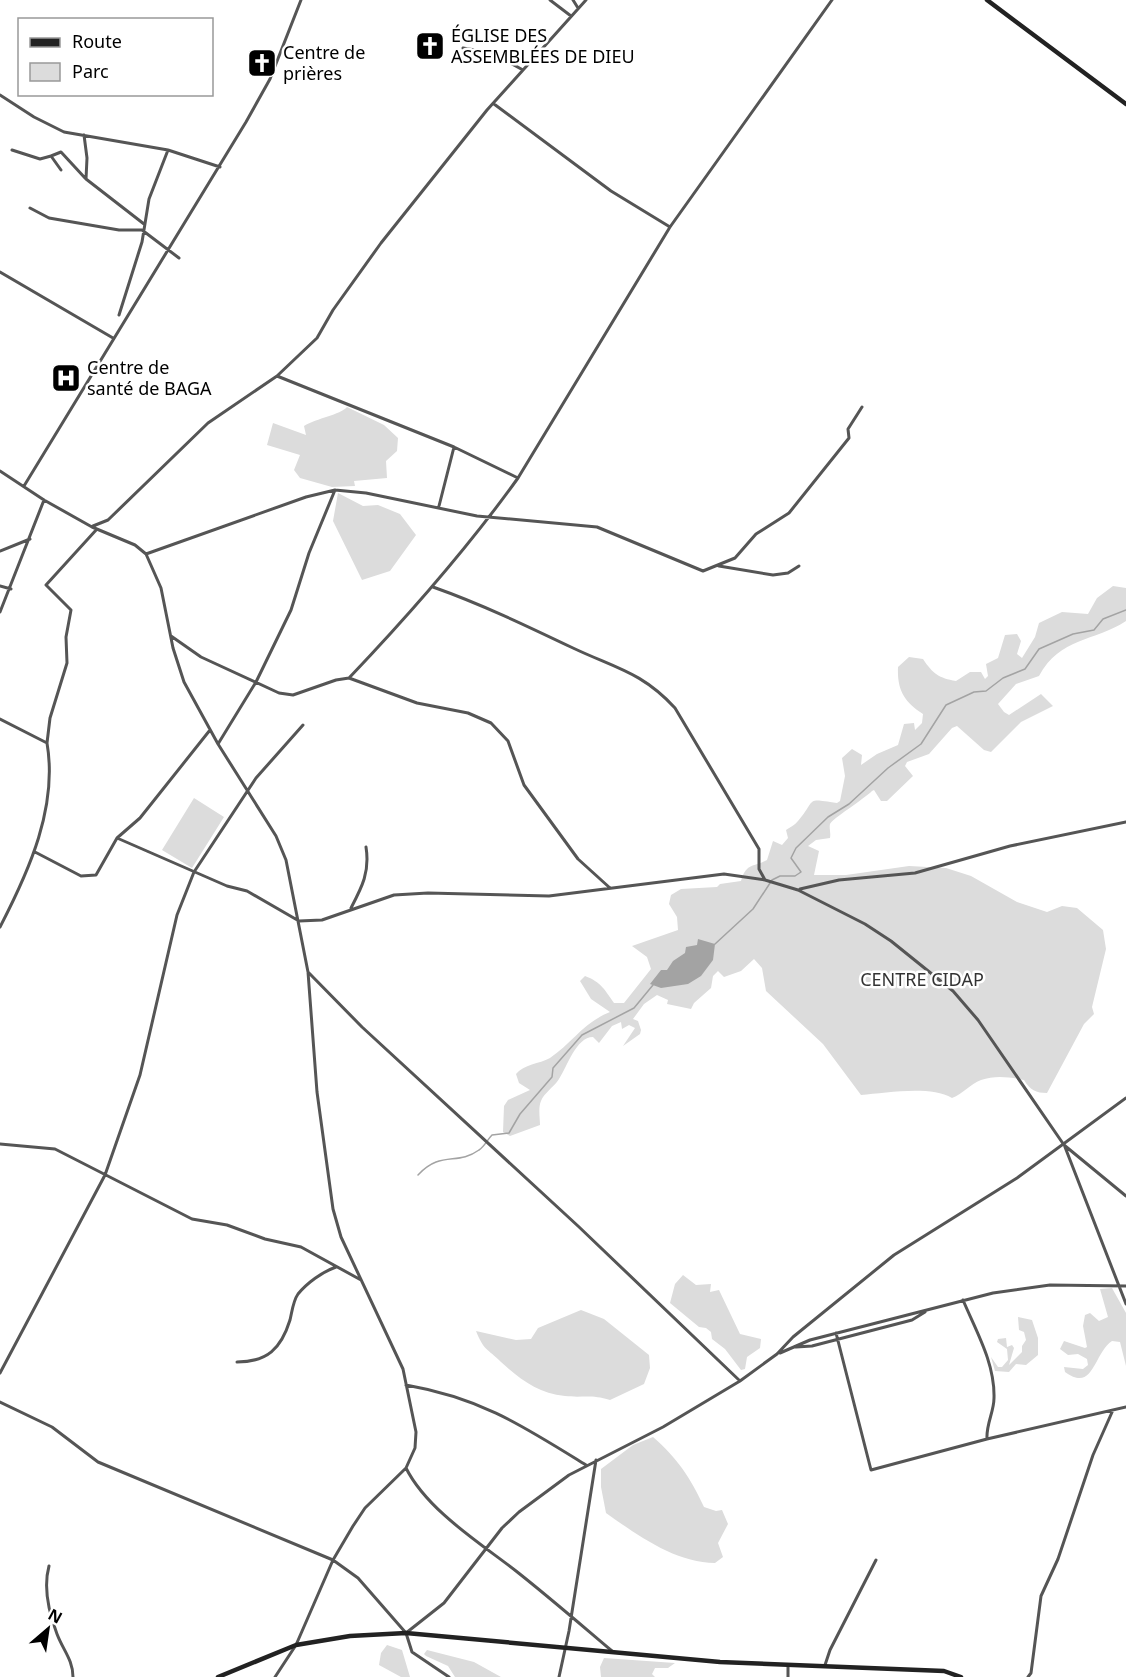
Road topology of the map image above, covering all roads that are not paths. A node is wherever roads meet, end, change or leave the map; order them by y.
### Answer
1 (301, 0) edge
2 (550, 0) edge
3 (573, 0) edge
4 (586, 0) edge
5 (832, 0) edge
6 (987, 0) edge
7 (578, 8) junction
8 (571, 16) junction
9 (463, 48) dead end
10 (523, 70) junction
11 (0, 95) edge
12 (494, 104) junction
13 (1126, 104) edge
14 (84, 135) junction
15 (12, 150) dead end
16 (168, 150) junction
17 (51, 156) junction
18 (220, 167) junction
19 (61, 170) dead end
20 (86, 179) junction
21 (30, 208) dead end
22 (144, 224) junction
23 (670, 227) junction
24 (144, 232) junction
25 (167, 250) junction
26 (179, 258) dead end
27 (0, 272) edge
28 (119, 315) dead end
29 (113, 338) junction
30 (277, 376) junction
31 (862, 407) dead end
32 (454, 447) junction
33 (0, 471) edge
34 (518, 478) junction
35 (24, 486) junction
36 (335, 490) junction
37 (44, 500) junction
38 (439, 507) junction
39 (490, 517) junction
40 (92, 527) junction
41 (97, 529) junction
42 (30, 539) junction
43 (0, 551) edge
44 (146, 554) junction
45 (718, 565) junction
46 (799, 566) dead end
47 (0, 586) edge
48 (432, 587) junction
49 (11, 589) junction
50 (0, 612) edge
51 (171, 636) junction
52 (349, 678) junction
53 (256, 682) junction
54 (0, 719) edge
55 (303, 725) dead end
56 (210, 730) junction
57 (47, 743) junction
58 (218, 744) junction
59 (247, 791) junction
60 (1126, 822) edge
61 (117, 838) junction
62 (366, 847) dead end
63 (35, 852) junction
64 (194, 872) junction
65 (767, 880) junction
66 (610, 888) junction
67 (798, 890) junction
68 (351, 908) junction
69 (298, 921) junction
70 (0, 927) edge
71 (308, 972) junction
72 (1126, 1098) edge
73 (0, 1144) edge
74 (1064, 1145) junction
75 (105, 1175) junction
76 (1126, 1196) edge
77 (336, 1267) junction
78 (363, 1280) junction
79 (1118, 1286) junction
80 (1126, 1286) edge
81 (963, 1300) junction
82 (1126, 1304) edge
83 (926, 1312) junction
84 (901, 1315) junction
85 (902, 1322) junction
86 (873, 1323) junction
87 (875, 1329) junction
88 (836, 1333) junction
89 (837, 1340) junction
90 (794, 1347) junction
91 (777, 1354) junction
92 (237, 1362) dead end
93 (0, 1373) edge
94 (740, 1381) junction
95 (406, 1385) junction
96 (0, 1402) edge
97 (1126, 1407) edge
98 (1113, 1410) junction
99 (987, 1439) junction
100 (597, 1460) junction
101 (586, 1465) junction
102 (406, 1468) junction
103 (485, 1550) junction
104 (333, 1560) junction
105 (876, 1560) dead end
106 (49, 1566) dead end
107 (571, 1616) junction
108 (406, 1633) junction
109 (296, 1645) junction
110 (565, 1649) junction
111 (613, 1652) junction
112 (788, 1664) junction
113 (825, 1665) junction
114 (73, 1677) edge
115 (218, 1677) edge
116 (275, 1677) edge
117 (449, 1677) edge
118 (559, 1677) edge
119 (788, 1677) edge
120 (961, 1677) edge
121 (1028, 1677) edge

1 - 18 street
2 - 8 street
3 - 7 street
4 - 7 street
5 - 23 street
6 - 13 main road
7 - 8 street
8 - 10 street
9 - 10 street
10 - 12 street
11 - 14 street
12 - 23 street
12 - 30 street
14 - 16 street
14 - 20 street
15 - 17 street
16 - 18 street
16 - 22 street
17 - 19 street
17 - 20 street
18 - 25 street
20 - 22 street
21 - 24 street
22 - 24 street
23 - 34 street
24 - 25 street
24 - 28 street
25 - 26 street
25 - 29 street
27 - 29 street
29 - 35 street
30 - 32 street
30 - 40 street
31 - 45 street
32 - 34 street
32 - 38 street
33 - 35 street
34 - 39 street
35 - 37 street
36 - 38 street
36 - 44 street
36 - 53 street
37 - 40 street
37 - 42 street
38 - 39 street
39 - 45 street
39 - 48 street
40 - 41 street
41 - 44 street
41 - 57 street
42 - 43 street
42 - 49 street
44 - 51 street
45 - 46 street
47 - 49 street
48 - 52 street
48 - 65 street
49 - 50 street
51 - 53 street
51 - 56 street
52 - 53 street
52 - 66 street
53 - 58 street
54 - 57 street
55 - 59 street
56 - 58 street
56 - 61 street
57 - 63 street
58 - 59 street
59 - 64 street
59 - 69 street
60 - 67 street
61 - 63 street
61 - 64 street
62 - 68 street
63 - 70 street
64 - 69 street
64 - 75 street
65 - 66 street
65 - 67 street
66 - 68 street
67 - 74 street
68 - 69 street
69 - 71 street
71 - 78 street
71 - 94 street
72 - 74 street
73 - 75 street
74 - 76 street
74 - 79 street
74 - 91 street
75 - 77 street
75 - 93 street
77 - 78 street
77 - 92 street
78 - 95 street
79 - 80 street
79 - 81 street
79 - 82 street
81 - 83 street
81 - 99 street
83 - 84 street
83 - 85 street
84 - 85 street
84 - 86 street
85 - 87 street
86 - 87 street
86 - 88 street
87 - 89 street
88 - 89 street
88 - 90 street
89 - 90 street
89 - 99 street
90 - 91 street
91 - 94 street
94 - 100 street
95 - 101 street
95 - 102 street
96 - 104 street
97 - 98 street
98 - 99 street
98 - 121 street
100 - 101 street
100 - 107 street
101 - 103 street
102 - 103 street
102 - 104 street
103 - 107 street
103 - 108 street
104 - 108 street
104 - 109 street
105 - 113 street
106 - 114 street
107 - 110 street
107 - 111 street
108 - 109 main road
108 - 110 main road
108 - 117 street
109 - 115 main road
109 - 116 street
110 - 111 main road
110 - 118 street
111 - 112 main road
112 - 113 main road
112 - 119 street
113 - 120 main road

